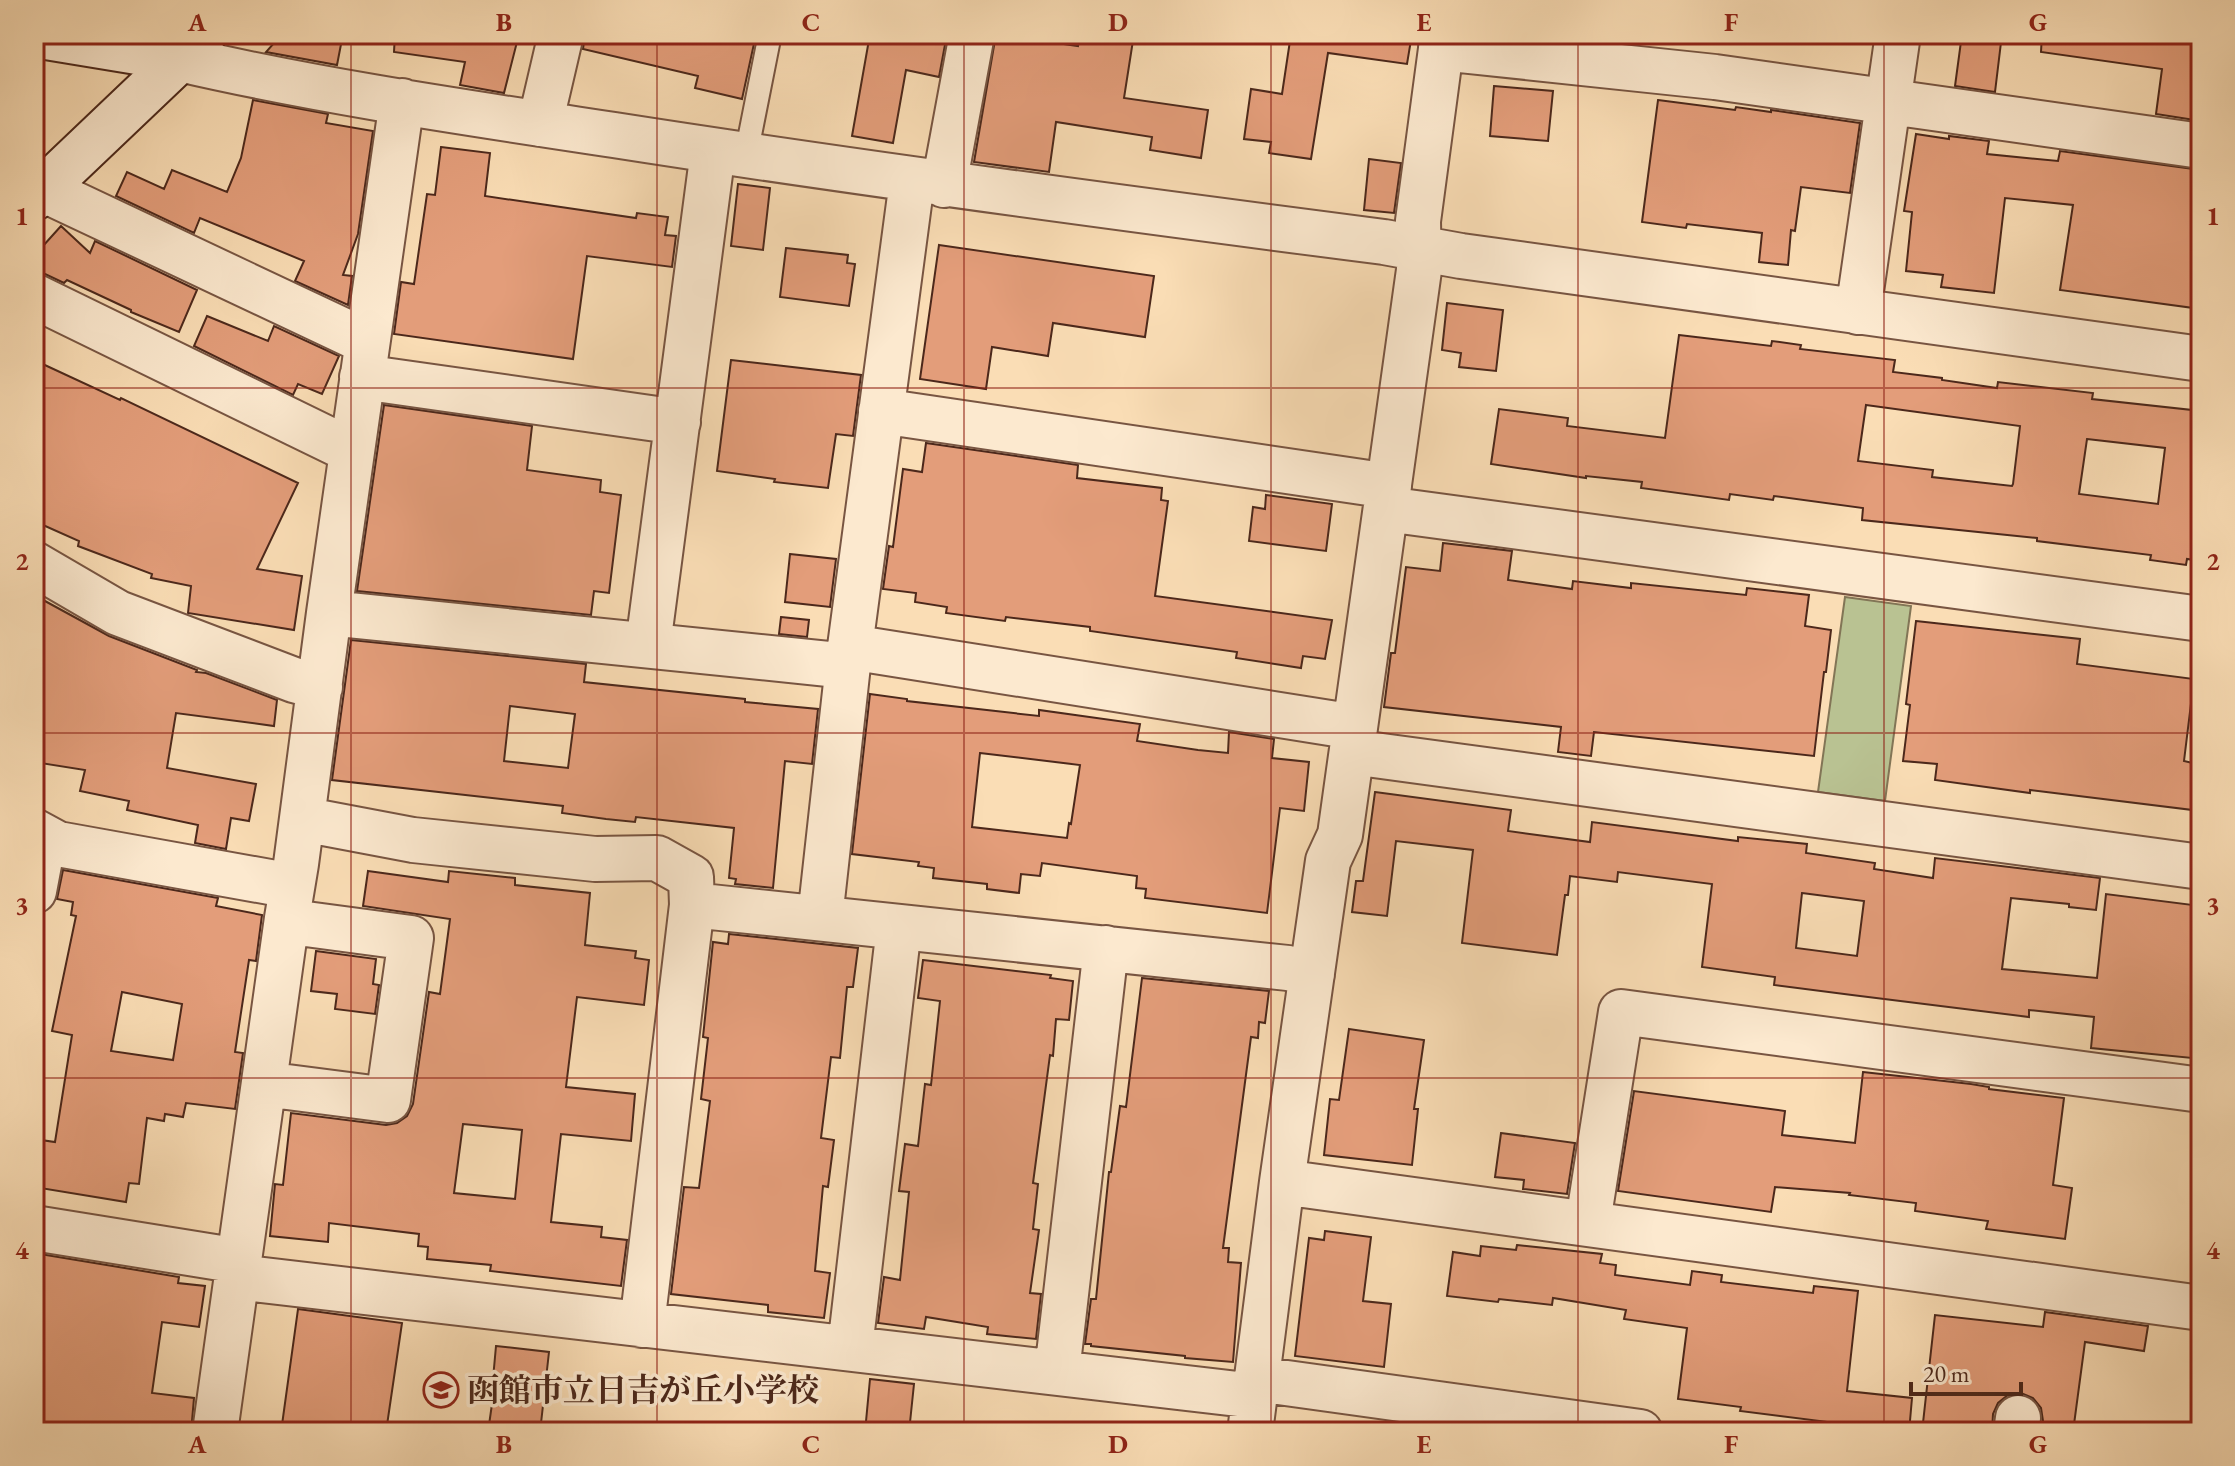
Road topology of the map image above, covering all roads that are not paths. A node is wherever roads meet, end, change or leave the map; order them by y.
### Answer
1 (561, 34) edge
2 (770, 34) edge
3 (972, 34) edge
4 (1898, 34) edge
5 (34, 35) edge
6 (1442, 41) edge
7 (174, 45) edge
8 (1889, 100) junction
9 (402, 101) junction
10 (540, 124) junction
11 (2201, 146) edge
12 (730, 153) junction
13 (928, 183) junction
14 (37, 191) edge
15 (1418, 249) junction
16 (34, 296) edge
17 (1858, 312) junction
18 (2201, 359) edge
19 (364, 360) junction
20 (881, 411) junction
21 (678, 422) junction
22 (352, 451) junction
23 (1387, 497) junction
24 (34, 564) edge
25 (329, 613) junction
26 (2201, 619) edge
27 (648, 645) junction
28 (849, 656) junction
29 (320, 687) junction
30 (1353, 740) junction
31 (302, 819) junction
32 (39, 834) edge
33 (2201, 867) edge
34 (34, 891) edge
35 (290, 902) junction
36 (692, 905) junction
37 (820, 918) junction
38 (899, 927) junction
39 (1106, 948) junction
40 (1312, 974) junction
41 (264, 1084) junction
42 (2201, 1090) edge
43 (1282, 1182) junction
44 (1588, 1222) junction
45 (34, 1228) edge
46 (238, 1269) junction
47 (2201, 1308) edge
48 (642, 1325) junction
49 (850, 1348) junction
50 (1057, 1372) junction
51 (1254, 1402) edge
52 (215, 1432) edge
53 (1640, 1432) edge

1 - 10 street
2 - 12 lane
3 - 13 street
4 - 8 street
5 - 7 street
6 - 8 street
6 - 15 street
7 - 9 street
7 - 14 street
8 - 11 street
8 - 17 street
9 - 10 street
9 - 19 street
10 - 12 street
12 - 13 street
12 - 21 street
13 - 15 street
13 - 20 street
14 - 19 street
15 - 17 street
15 - 23 street
16 - 22 street
17 - 18 street
19 - 21 street
19 - 22 street
20 - 23 street
20 - 28 street
21 - 27 street
22 - 25 street
23 - 26 street
23 - 30 street
24 - 29 street
25 - 27 street
25 - 29 street
27 - 28 street
28 - 30 street
28 - 37 street
29 - 31 street
30 - 33 street
30 - 40 street
31 - 35 street
31 - 36 street
32 - 34 street
32 - 35 street
35 - 41 street
35 - 41 street
36 - 37 street
36 - 48 street
37 - 38 street
38 - 39 street
38 - 49 street
39 - 40 street
39 - 50 street
40 - 43 street
41 - 46 street
42 - 44 street
43 - 44 street
43 - 51 street
44 - 47 street
45 - 46 street
46 - 48 street
46 - 52 street
48 - 49 street
49 - 50 street
50 - 51 street
51 - 53 street

